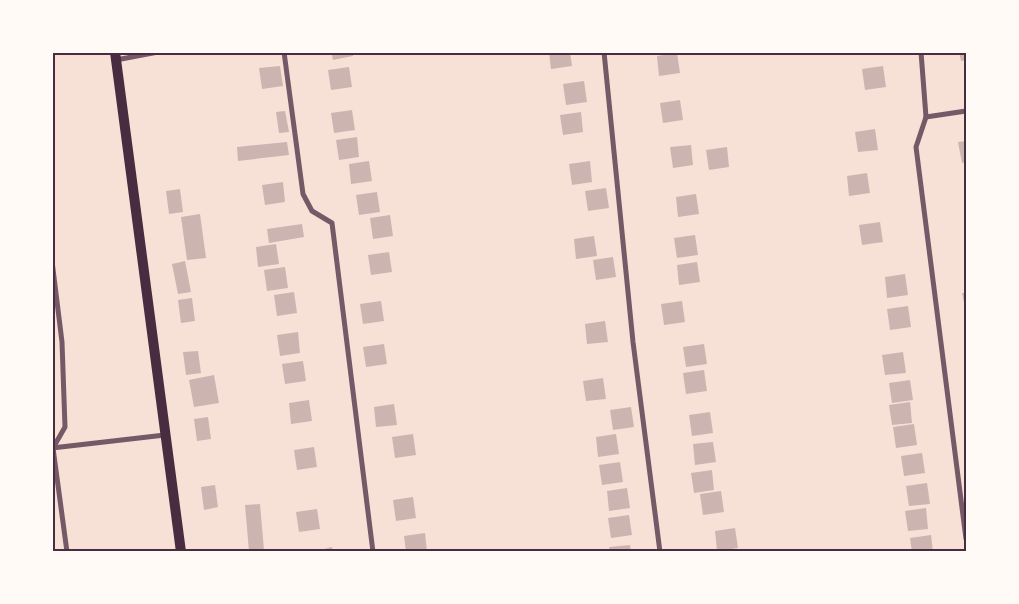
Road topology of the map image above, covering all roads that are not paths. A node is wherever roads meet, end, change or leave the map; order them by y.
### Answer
1 (158, 52) edge
2 (284, 52) edge
3 (604, 52) edge
4 (921, 52) edge
5 (115, 56) edge
6 (966, 111) edge
7 (926, 117) junction
8 (52, 261) edge
9 (54, 289) edge
10 (166, 435) junction
11 (53, 448) edge
12 (966, 539) edge
13 (67, 552) edge
14 (181, 552) edge
15 (373, 552) edge
16 (660, 552) edge

1 - 5 street
2 - 15 street
3 - 16 street
4 - 7 street
5 - 10 main road
6 - 7 street
7 - 12 street
8 - 9 street
9 - 11 street
10 - 11 street
10 - 14 main road
11 - 13 street

